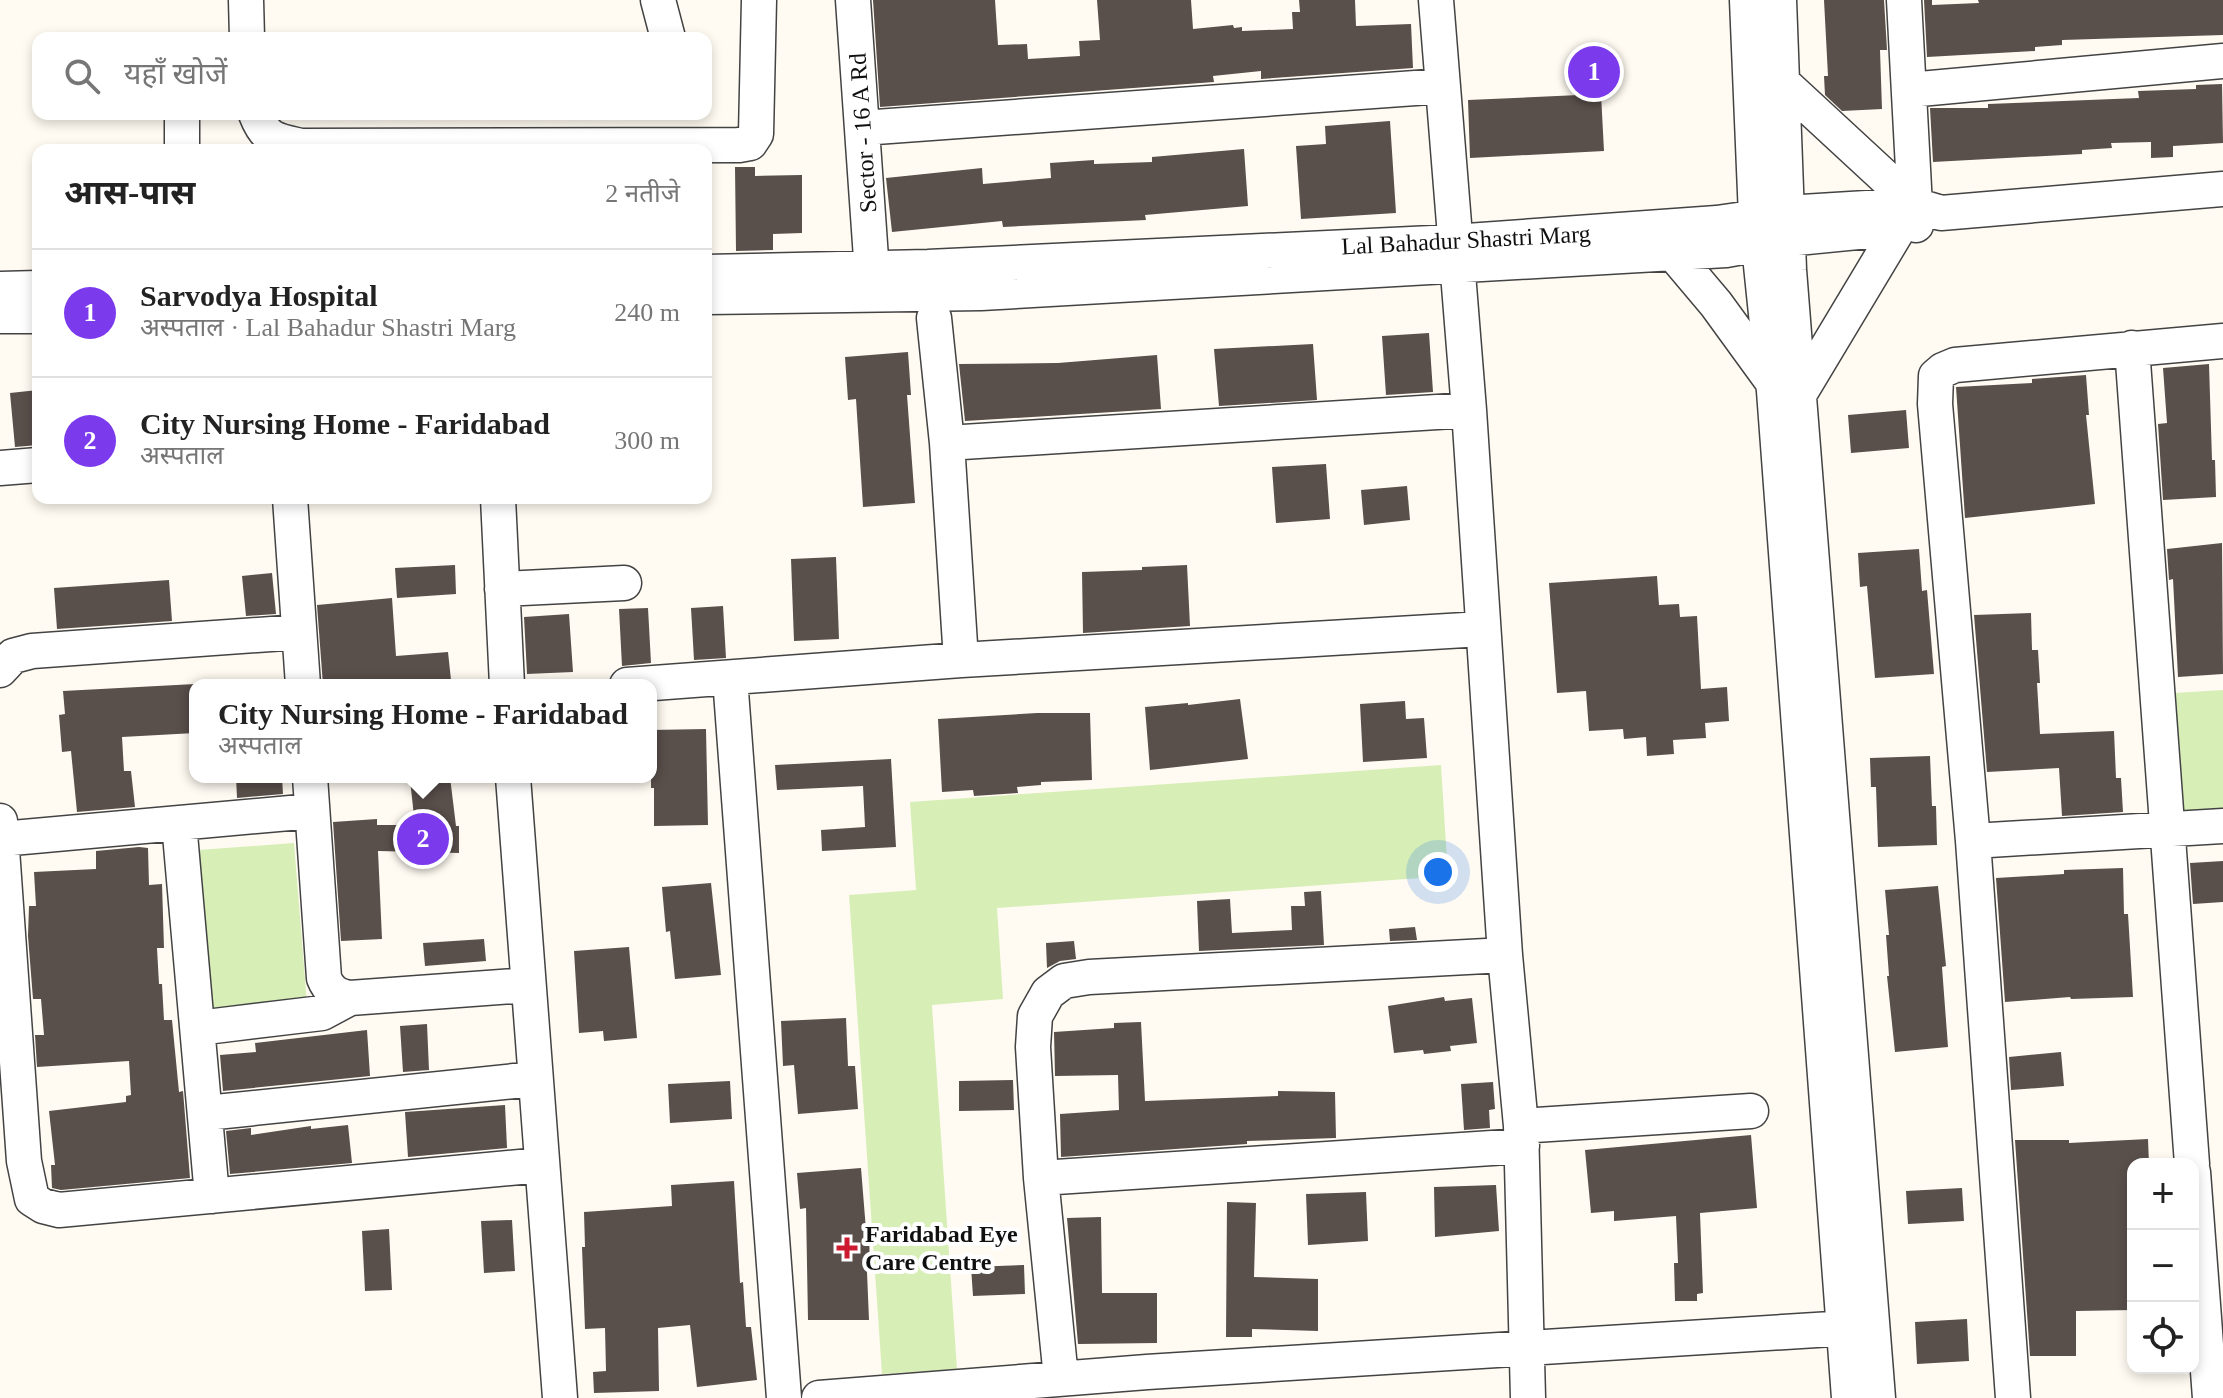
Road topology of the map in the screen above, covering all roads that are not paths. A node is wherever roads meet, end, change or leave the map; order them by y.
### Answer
1 (246, 0) edge
2 (658, 0) edge
3 (759, 0) edge
4 (853, 0) edge
5 (1436, 0) edge
6 (1747, 0) edge
7 (1779, 0) edge
8 (1904, 0) edge
9 (247, 32) edge
10 (666, 32) edge
11 (2223, 61) edge
12 (1782, 82) junction
13 (1443, 86) junction
14 (1909, 90) junction
15 (182, 120) edge
16 (258, 120) edge
17 (862, 128) junction
18 (676, 130) edge
19 (182, 144) edge
20 (292, 144) edge
21 (348, 144) edge
22 (2223, 189) edge
23 (1918, 218) junction
24 (1772, 228) junction
25 (1673, 253) junction
26 (1455, 254) junction
27 (712, 272) edge
28 (873, 280) junction
29 (32, 288) edge
30 (0, 289) edge
31 (712, 296) edge
32 (0, 316) edge
33 (32, 316) edge
34 (934, 318) dead end
35 (2223, 341) edge
36 (2132, 348) junction
37 (1786, 387) junction
38 (1469, 410) junction
39 (947, 443) junction
40 (32, 465) edge
41 (0, 468) edge
42 (290, 504) edge
43 (498, 504) edge
44 (624, 583) dead end
45 (502, 589) junction
46 (1482, 629) junction
47 (299, 632) junction
48 (961, 660) junction
49 (0, 670) edge
50 (730, 678) junction
51 (303, 679) edge
52 (507, 679) edge
53 (657, 683) edge
54 (310, 783) edge
55 (513, 783) edge
56 (312, 811) junction
57 (179, 823) junction
58 (2223, 826) edge
59 (1, 830) edge
60 (2167, 831) junction
61 (1973, 841) junction
62 (1505, 955) junction
63 (528, 985) junction
64 (350, 998) junction
65 (198, 1028) junction
66 (534, 1079) junction
67 (1751, 1111) dead end
68 (206, 1113) junction
69 (1522, 1136) junction
70 (2192, 1158) edge
71 (541, 1165) junction
72 (1041, 1178) junction
73 (212, 1196) junction
74 (2197, 1230) edge
75 (1858, 1327) junction
76 (1525, 1347) junction
77 (1041, 1385) edge
78 (1148, 1385) edge
79 (560, 1398) edge
80 (784, 1398) edge
81 (819, 1398) edge
82 (1528, 1398) edge
83 (1849, 1398) edge
84 (1878, 1398) edge
85 (2013, 1398) edge
86 (2210, 1398) edge

1 - 9 street
2 - 10 street
3 - 18 street
4 - 17 street, Sector - 16 A Rd
5 - 13 street
6 - 24 street
7 - 12 street
8 - 14 street
11 - 14 street
12 - 23 street
12 - 24 street
13 - 17 street
13 - 26 street
14 - 23 street
15 - 19 street
16 - 20 street
17 - 28 street, Sector - 16 A Rd
18 - 21 street
22 - 23 street, Lal Bahadur Shastri Marg
23 - 24 street, Lal Bahadur Shastri Marg
23 - 37 street
24 - 25 street
24 - 26 street, Lal Bahadur Shastri Marg
24 - 37 street
25 - 26 street
25 - 37 street
26 - 28 street
26 - 38 street
27 - 28 street
28 - 31 street
29 - 30 street
32 - 33 street
34 - 39 street
35 - 36 street
36 - 60 street
36 - 61 street
37 - 75 street
38 - 39 street
38 - 46 street
39 - 48 street
40 - 41 street
42 - 47 street
43 - 45 street
44 - 45 street
45 - 52 street
46 - 48 street
46 - 62 street
47 - 49 street
47 - 51 street
48 - 50 street
50 - 53 street
50 - 80 street
54 - 56 street
55 - 63 street
56 - 57 street
56 - 64 street
57 - 59 street
57 - 65 street
58 - 60 street
59 - 73 street
60 - 61 street
60 - 70 street
61 - 85 street
62 - 69 street
62 - 72 street
63 - 64 street
63 - 66 street
64 - 65 street
65 - 68 street
66 - 68 street
66 - 71 street
67 - 69 street
68 - 73 street
69 - 72 street
69 - 76 street
71 - 73 street
71 - 79 street
72 - 77 street
74 - 86 street
75 - 76 street
75 - 83 street
75 - 84 street
76 - 78 street
76 - 82 street
77 - 78 street
77 - 81 street

